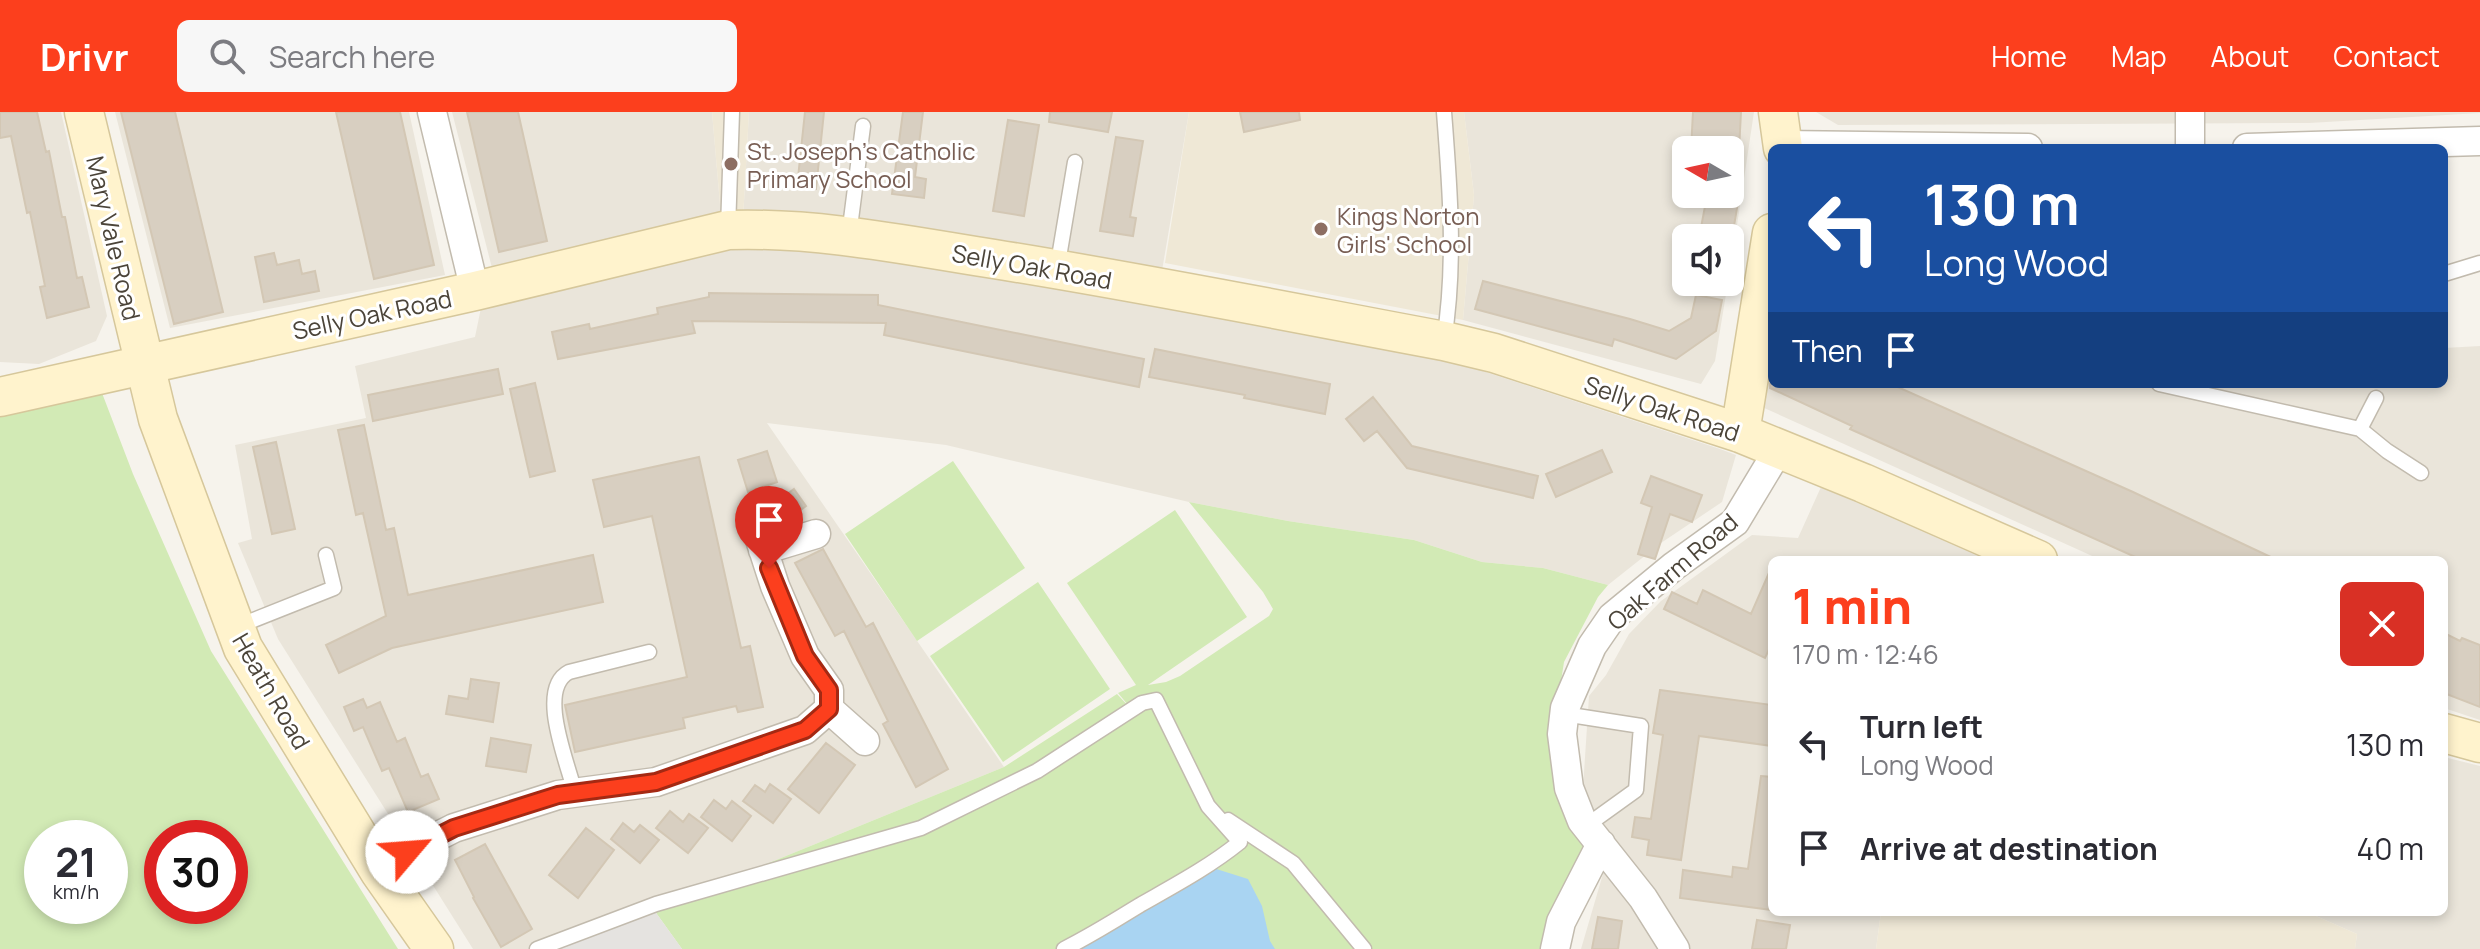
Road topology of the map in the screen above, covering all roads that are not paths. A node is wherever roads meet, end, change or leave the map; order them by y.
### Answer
1 (84, 112) edge
2 (432, 112) edge
3 (732, 112) edge
4 (1444, 112) edge
5 (2190, 112) edge
6 (863, 126) dead end
7 (1781, 135) edge
8 (2480, 141) edge
9 (1952, 144) edge
10 (2190, 144) edge
11 (2380, 144) edge
12 (1075, 162) dead end
13 (728, 230) junction
14 (849, 235) junction
15 (2480, 263) edge
16 (1057, 269) junction
17 (2448, 273) edge
18 (475, 291) junction
19 (1767, 297) edge
20 (1444, 341) junction
21 (145, 364) junction
22 (2177, 388) edge
23 (0, 397) edge
24 (2376, 398) dead end
25 (2360, 429) junction
26 (1740, 433) junction
27 (1779, 449) junction
28 (2421, 473) dead end
29 (752, 515) dead end
30 (816, 534) dead end
31 (763, 550) junction
32 (326, 555) dead end
33 (2029, 556) edge
34 (236, 627) junction
35 (649, 652) dead end
36 (829, 709) junction
37 (1564, 714) junction
38 (2448, 734) edge
39 (865, 741) dead end
40 (2480, 743) edge
41 (575, 793) junction
42 (1208, 806) junction
43 (1594, 835) junction
44 (380, 872) junction
45 (434, 949) edge
46 (537, 949) edge
47 (1064, 949) edge
48 (1364, 949) edge
49 (1555, 949) edge
50 (1675, 949) edge

1 - 21 street, Mary Vale Road
2 - 18 street
3 - 13 lane
4 - 20 lane
5 - 10 street
6 - 14 lane
7 - 9 street
8 - 11 street
12 - 16 lane
13 - 14 street, Selly Oak Road
13 - 18 street, Selly Oak Road
14 - 16 street, Selly Oak Road
15 - 17 lane
16 - 20 street, Selly Oak Road
18 - 21 street, Selly Oak Road
19 - 26 street
20 - 26 street, Selly Oak Road
21 - 23 street, Selly Oak Road
21 - 34 street, Heath Road
22 - 25 lane
24 - 25 lane
25 - 28 lane
26 - 27 street, Selly Oak Road
27 - 33 street, Selly Oak Road
27 - 37 street, Oak Farm Road
29 - 31 street
30 - 31 street
31 - 36 street
32 - 34 lane
34 - 44 street, Heath Road
35 - 41 lane
36 - 39 street
36 - 41 street
37 - 43 street, Oak Farm Road
37 - 43 lane
38 - 40 street
41 - 44 street
42 - 46 lane
42 - 47 lane
42 - 48 lane
43 - 49 street
43 - 50 street, Oak Farm Road
44 - 45 street, Heath Road

